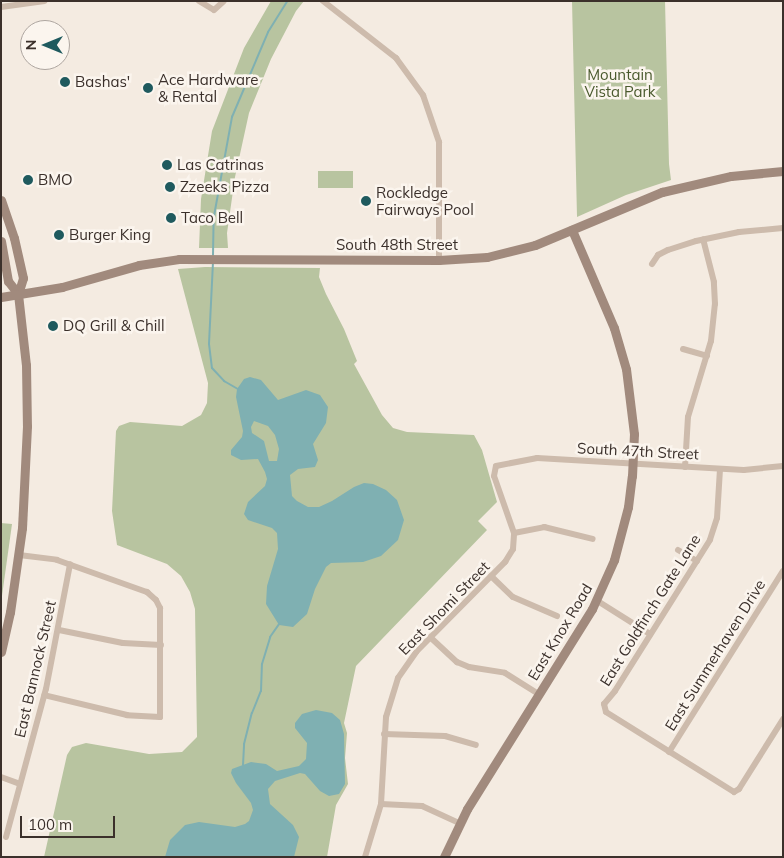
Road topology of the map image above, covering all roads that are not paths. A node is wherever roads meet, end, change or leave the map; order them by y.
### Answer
1 (44, 1) edge
2 (199, 1) edge
3 (224, 1) edge
4 (323, 1) edge
5 (1, 7) edge
6 (783, 171) edge
7 (1, 200) edge
8 (783, 228) edge
9 (572, 230) junction
10 (703, 239) junction
11 (1, 240) edge
12 (439, 260) junction
13 (652, 264) dead end
14 (18, 294) junction
15 (1, 297) edge
16 (683, 349) dead end
17 (707, 356) junction
18 (633, 464) junction
19 (783, 466) edge
20 (685, 467) junction
21 (494, 468) joint
22 (720, 469) junction
23 (514, 533) junction
24 (593, 539) dead end
25 (678, 550) dead end
26 (19, 554) junction
27 (697, 562) junction
28 (70, 564) junction
29 (783, 571) edge
30 (491, 576) junction
31 (596, 600) junction
32 (558, 616) dead end
33 (59, 630) junction
34 (650, 634) junction
35 (430, 637) junction
36 (161, 645) junction
37 (1, 652) edge
38 (539, 694) junction
39 (44, 695) junction
40 (783, 719) edge
41 (384, 734) junction
42 (476, 745) dead end
43 (669, 752) junction
44 (1, 777) edge
45 (20, 784) junction
46 (381, 804) junction
47 (460, 822) junction
48 (6, 837) dead end
49 (365, 857) edge
50 (444, 857) edge

1 - 5 street
2 - 3 street
4 - 12 street
6 - 9 main road, South 48th Street
7 - 14 main road
8 - 10 street
9 - 12 main road, South 48th Street
9 - 18 main road, East Knox Road
10 - 13 street
10 - 17 street
11 - 14 main road
12 - 14 main road, South 48th Street
14 - 15 main road, South 48th Street
14 - 26 main road
16 - 17 street
17 - 20 street
18 - 20 street, South 47th Street
18 - 21 street, South 47th Street
18 - 31 main road, East Knox Road
19 - 22 street, South 47th Street
20 - 22 street, South 47th Street
21 - 23 street, East Shomi Street
22 - 27 street, East Goldfinch Gate Lane
23 - 24 street
23 - 30 street, East Shomi Street
25 - 27 street
26 - 28 street
26 - 37 main road
27 - 34 street, East Goldfinch Gate Lane
28 - 33 street, East Bannock Street
28 - 36 street
29 - 43 street, East Summerhaven Drive
30 - 32 street
30 - 35 street, East Shomi Street
31 - 34 street
31 - 38 main road, East Knox Road
33 - 36 street
33 - 39 street, East Bannock Street
34 - 43 street, East Goldfinch Gate Lane
35 - 38 street
35 - 41 street, East Shomi Street
36 - 39 street
38 - 47 main road, East Knox Road
39 - 45 street, East Bannock Street
40 - 43 street
41 - 42 street
41 - 46 street, East Shomi Street
44 - 45 street
45 - 48 street, East Bannock Street
46 - 47 street
46 - 49 street, East Shomi Street
47 - 50 main road, East Knox Road

